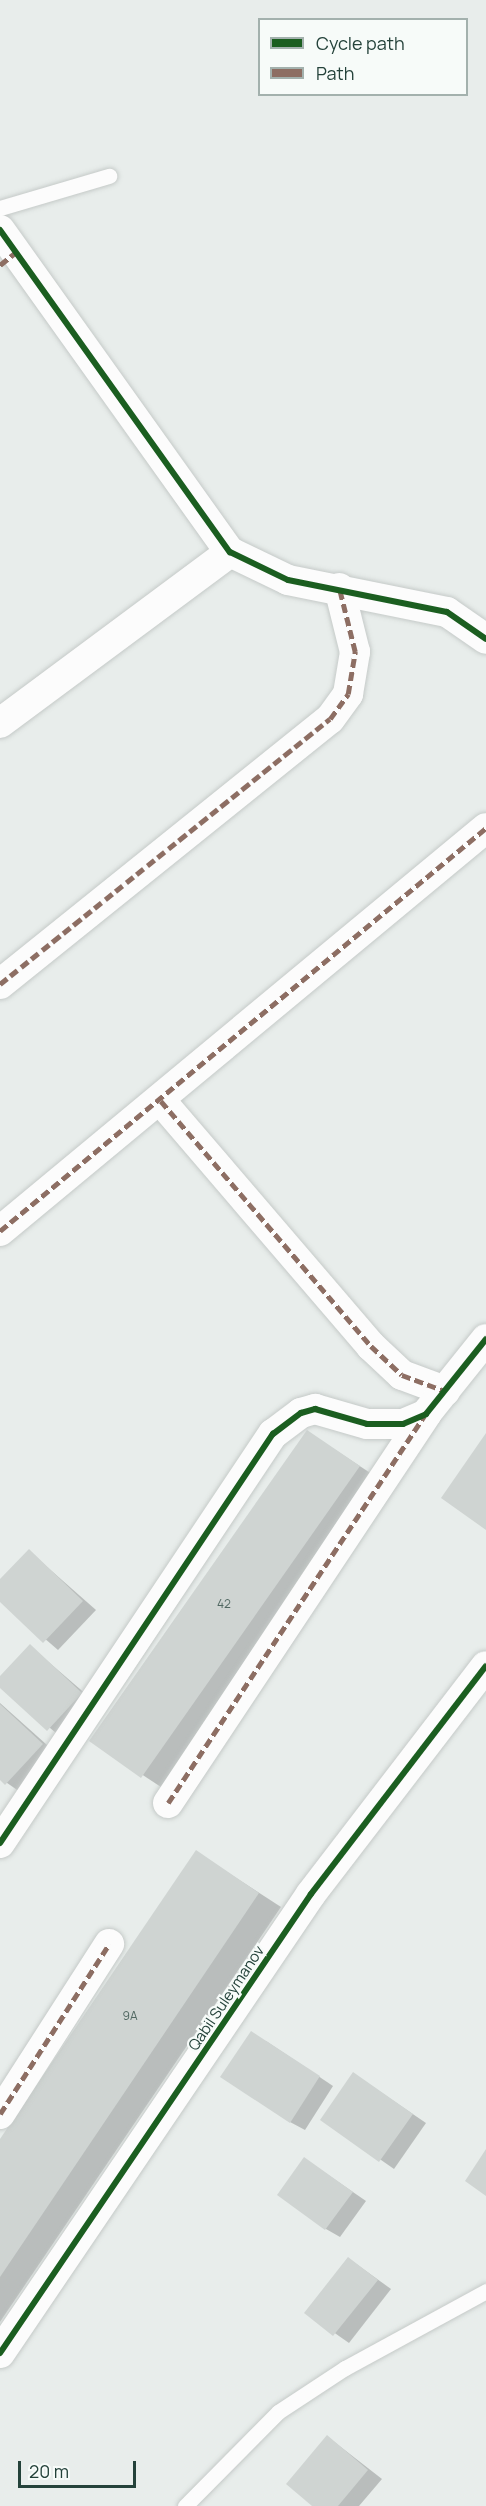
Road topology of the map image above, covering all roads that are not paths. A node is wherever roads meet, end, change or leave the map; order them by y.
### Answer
1 (109, 176) dead end
2 (0, 208) edge
3 (5, 249) edge
4 (230, 552) junction
5 (339, 588) junction
6 (486, 639) edge
7 (0, 723) edge
8 (486, 828) edge
9 (0, 984) edge
10 (161, 1101) junction
11 (0, 1231) edge
12 (486, 1339) edge
13 (445, 1391) junction
14 (426, 1414) junction
15 (486, 1666) edge
16 (168, 1803) dead end
17 (0, 1843) edge
18 (109, 1944) dead end
19 (0, 2114) edge
20 (486, 2291) edge
21 (0, 2353) edge
22 (185, 2506) edge

1 - 2 lane
3 - 4 street
4 - 5 street
4 - 7 street
5 - 6 street
5 - 9 street
8 - 10 street
10 - 11 street
10 - 13 street
12 - 13 street
13 - 14 street
14 - 16 street
14 - 17 street
15 - 21 street, Qabil Suleymanov
18 - 19 street
20 - 22 lane

